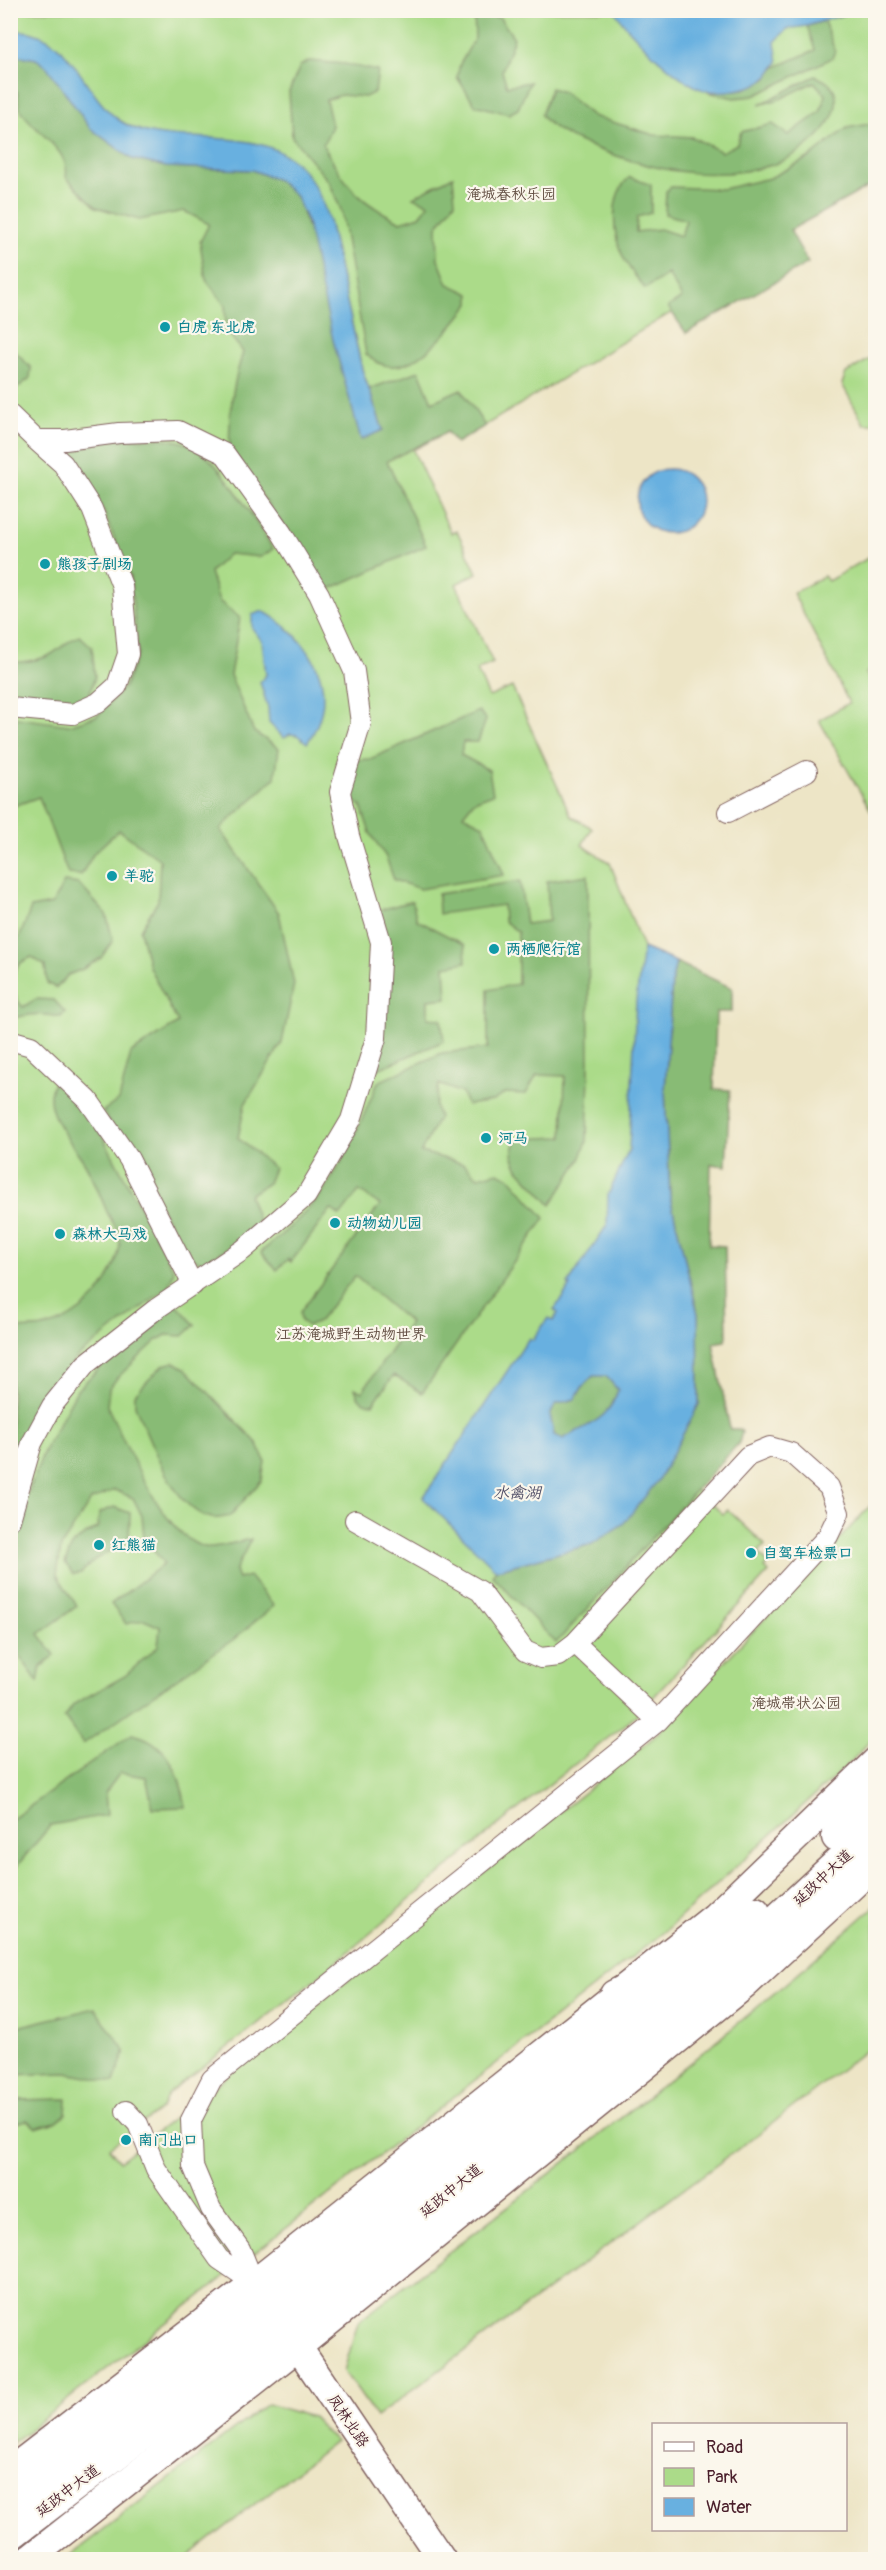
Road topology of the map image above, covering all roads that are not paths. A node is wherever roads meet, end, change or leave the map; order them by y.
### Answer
1 (10, 415) edge
2 (36, 440) junction
3 (10, 708) edge
4 (807, 771) dead end
5 (728, 812) dead end
6 (10, 1040) edge
7 (193, 1285) junction
8 (10, 1520) edge
9 (355, 1520) dead end
10 (574, 1643) junction
11 (658, 1721) junction
12 (876, 1761) edge
13 (876, 1799) edge
14 (876, 1828) edge
15 (876, 1864) edge
16 (723, 1941) junction
17 (615, 1995) junction
18 (126, 2111) dead end
19 (259, 2293) junction
20 (292, 2337) junction
21 (10, 2470) edge
22 (10, 2501) edge
23 (10, 2535) edge
24 (28, 2559) edge
25 (442, 2559) edge

1 - 2 street
2 - 3 street
2 - 7 street
4 - 5 street
6 - 7 street
7 - 8 street
9 - 10 street
10 - 11 street
10 - 11 street
11 - 19 street
12 - 17 street
13 - 16 main road, 延政中大道
14 - 20 main road, 延政中大道
15 - 20 street
16 - 17 main road
16 - 19 main road, 延政中大道
17 - 19 street
18 - 19 street
19 - 20 street, 凤林北路
19 - 21 street
19 - 22 main road, 延政中大道
20 - 23 main road, 延政中大道
20 - 24 street
20 - 25 street, 凤林北路

